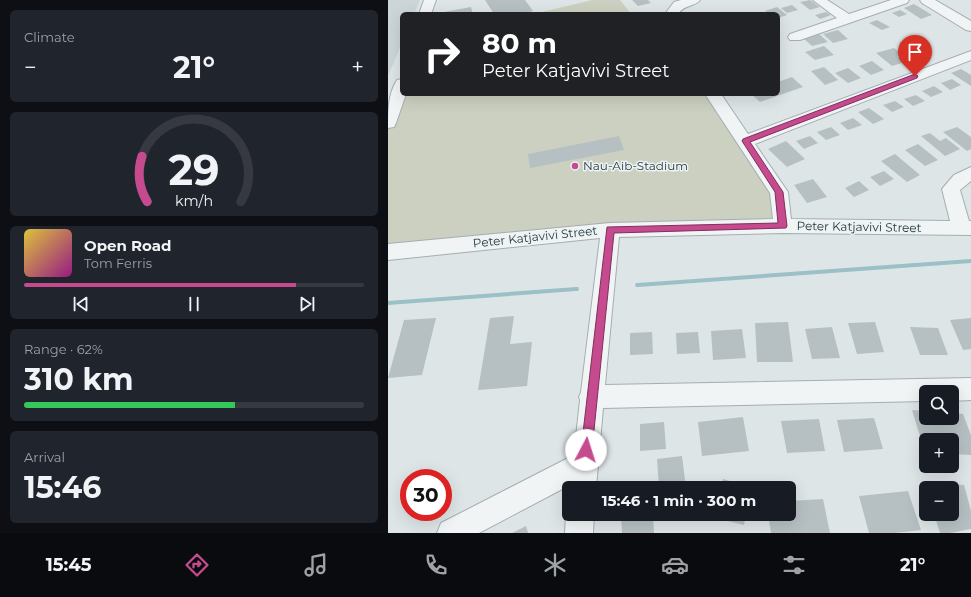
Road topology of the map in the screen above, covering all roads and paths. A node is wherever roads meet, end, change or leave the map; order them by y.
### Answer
1 (430, 0) edge
2 (694, 0) edge
3 (819, 0) edge
4 (903, 0) edge
5 (926, 0) edge
6 (427, 12) edge
7 (673, 12) edge
8 (847, 19) junction
9 (971, 27) edge
10 (795, 37) dead end
11 (971, 55) edge
12 (400, 88) edge
13 (714, 96) edge
14 (388, 124) edge
15 (746, 141) junction
16 (971, 173) edge
17 (782, 226) junction
18 (966, 228) edge
19 (610, 230) junction
20 (388, 252) edge
21 (971, 388) edge
22 (591, 397) junction
23 (584, 475) edge
24 (580, 521) edge
25 (451, 533) edge
26 (579, 533) edge

1 - 6 street
2 - 7 street
3 - 8 street
4 - 8 street
5 - 9 street
8 - 10 street
11 - 15 street
12 - 14 street
13 - 15 street
15 - 17 street
16 - 18 street
17 - 18 street, Peter Katjavivi Street
17 - 19 street, Peter Katjavivi Street
19 - 20 street, Peter Katjavivi Street
19 - 22 street
21 - 22 street
22 - 23 street
23 - 25 street
24 - 26 street

